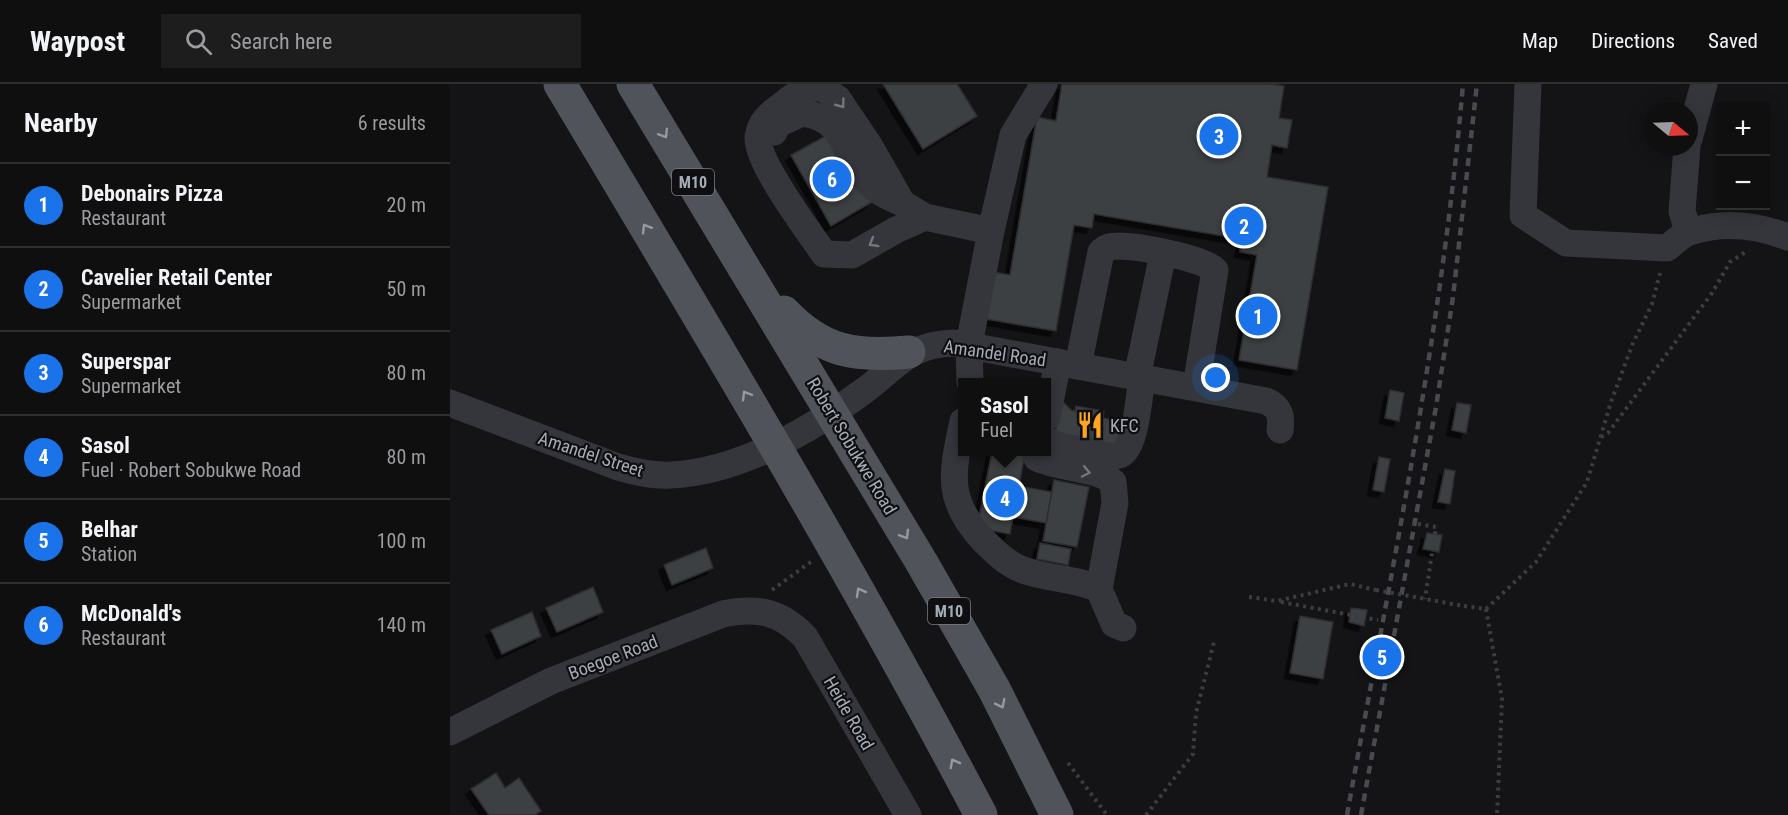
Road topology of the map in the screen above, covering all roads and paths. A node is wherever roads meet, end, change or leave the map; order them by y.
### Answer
1 (560, 84) edge
2 (633, 84) edge
3 (1044, 84) edge
4 (1528, 84) edge
5 (1704, 84) edge
6 (1698, 106) edge
7 (1686, 156) edge
8 (925, 217) junction
9 (991, 231) junction
10 (1688, 232) junction
11 (1788, 237) edge
12 (1667, 248) junction
13 (1751, 249) dead end
14 (1163, 254) junction
15 (753, 280) junction
16 (969, 345) junction
17 (909, 352) junction
18 (1068, 364) junction
19 (1139, 377) junction
20 (970, 378) edge
21 (1182, 391) junction
22 (450, 403) edge
23 (1051, 407) edge
24 (833, 412) junction
25 (1280, 430) dead end
26 (1600, 438) junction
27 (1051, 443) edge
28 (776, 445) junction
29 (958, 454) edge
30 (1036, 456) edge
31 (1418, 524) dead end
32 (815, 558) dead end
33 (1099, 589) junction
34 (770, 592) dead end
35 (1250, 597) dead end
36 (1425, 599) junction
37 (1277, 601) junction
38 (1486, 609) junction
39 (783, 617) joint
40 (1378, 620) dead end
41 (1123, 628) dead end
42 (1214, 642) dead end
43 (451, 728) edge
44 (1068, 762) dead end
45 (908, 815) edge
46 (981, 815) edge
47 (1058, 815) edge
48 (1107, 815) edge
49 (1146, 815) edge
50 (1497, 815) edge

28 -> 1 main road
2 -> 15 main road, Robert Sobukwe Road / M10
3 - 9 street
4 - 12 street
5 - 6 street
7 - 10 street
8 -> 8 street
8 - 9 street
9 - 16 street
10 - 11 street
10 - 12 street
12 - 26 path
13 - 26 path
14 - 18 street
14 - 19 street
14 - 21 street
15 - 17 main road
15 - 24 main road, Robert Sobukwe Road / M10
16 - 17 street, Amandel Road
16 - 18 street, Amandel Road
16 - 20 street
17 - 24 street, Amandel Road
18 - 19 street, Amandel Road
18 - 23 street
19 - 21 street, Amandel Road
19 - 27 street
21 - 25 street, Amandel Road
22 - 28 street, Amandel Street
24 - 28 street, Amandel Street
24 -> 47 main road, Robert Sobukwe Road / M10
26 - 38 path
46 -> 28 main road
29 - 33 street
30 -> 33 street
31 - 36 path
32 - 34 path
33 - 41 street
35 - 37 path
36 - 37 path, bridge
36 - 38 path, bridge
37 - 40 path
38 - 50 path
39 - 43 street, Boegoe Road
39 - 45 street, Heide Road
42 - 49 path
44 - 48 path

